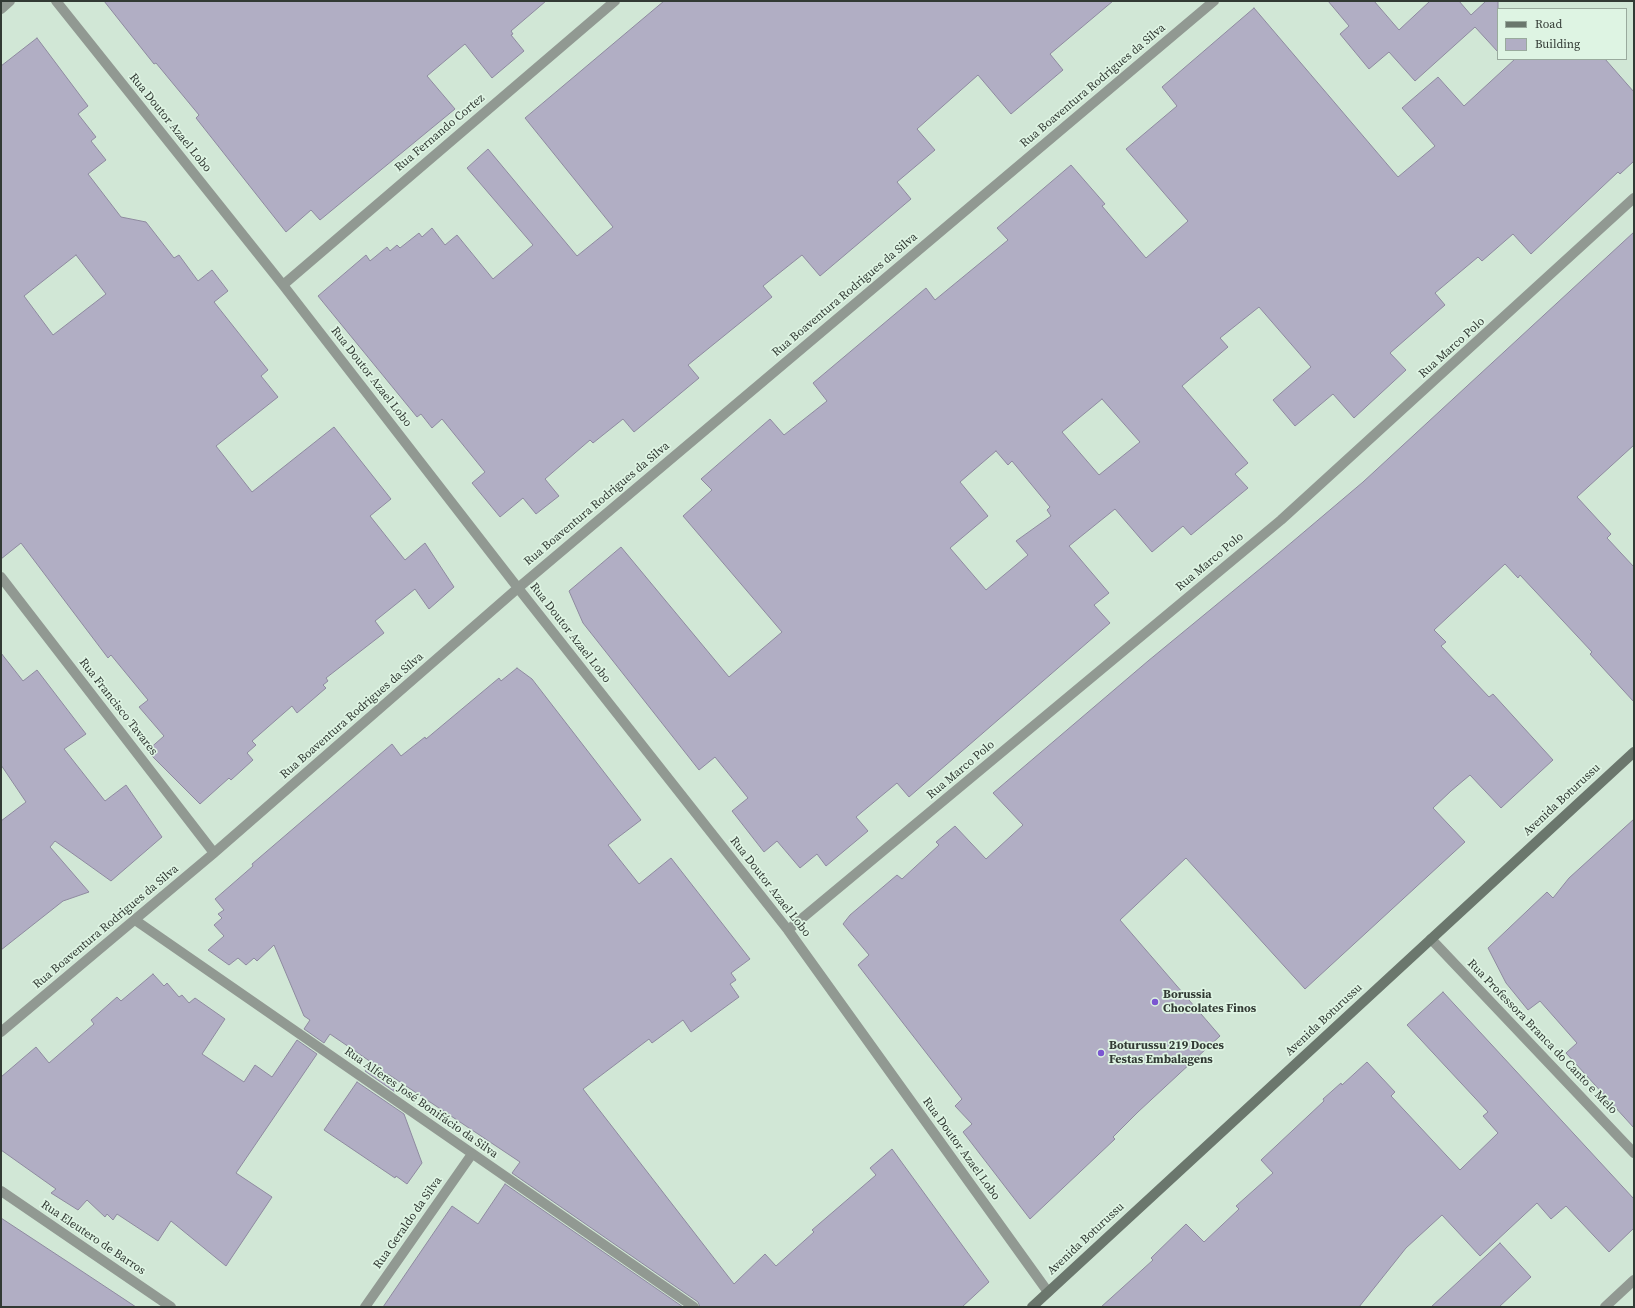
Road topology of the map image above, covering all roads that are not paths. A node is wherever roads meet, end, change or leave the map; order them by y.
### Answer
1 (10, 1) edge
2 (56, 1) edge
3 (615, 1) edge
4 (1214, 1) edge
5 (1, 9) edge
6 (1634, 198) edge
7 (282, 285) junction
8 (1, 577) edge
9 (518, 588) junction
10 (1634, 752) edge
11 (214, 853) junction
12 (135, 920) junction
13 (788, 930) junction
14 (1431, 939) junction
15 (1, 1032) edge
16 (1634, 1153) edge
17 (472, 1154) junction
18 (1, 1191) edge
19 (1634, 1280) edge
20 (1048, 1292) junction
21 (171, 1307) edge
22 (365, 1307) edge
23 (694, 1307) edge
24 (1032, 1307) edge
25 (1605, 1307) edge

1 - 5 street
2 - 7 street, Rua Doutor Azael Lobo
3 - 7 street, Rua Fernando Cortez
4 - 9 street, Rua Boaventura Rodrigues da Silva
6 - 13 street, Rua Marco Polo
7 - 9 street, Rua Doutor Azael Lobo
8 - 11 street, Rua Francisco Tavares
9 - 11 street, Rua Boaventura Rodrigues da Silva
9 - 13 street, Rua Doutor Azael Lobo
10 - 14 main road, Avenida Boturussu
11 - 12 street, Rua Boaventura Rodrigues da Silva
12 - 15 street, Rua Boaventura Rodrigues da Silva
12 - 17 street, Rua Alferes José Bonifácio da Silva
13 - 20 street, Rua Doutor Azael Lobo
14 - 16 street, Rua Professora Branca do Canto e Melo
14 - 20 main road, Avenida Boturussu
17 - 22 street, Rua Geraldo da Silva
17 - 23 street, Rua Alferes José Bonifácio da Silva
18 - 21 street, Rua Eleutero de Barros
19 - 25 street
20 - 24 main road, Avenida Boturussu

